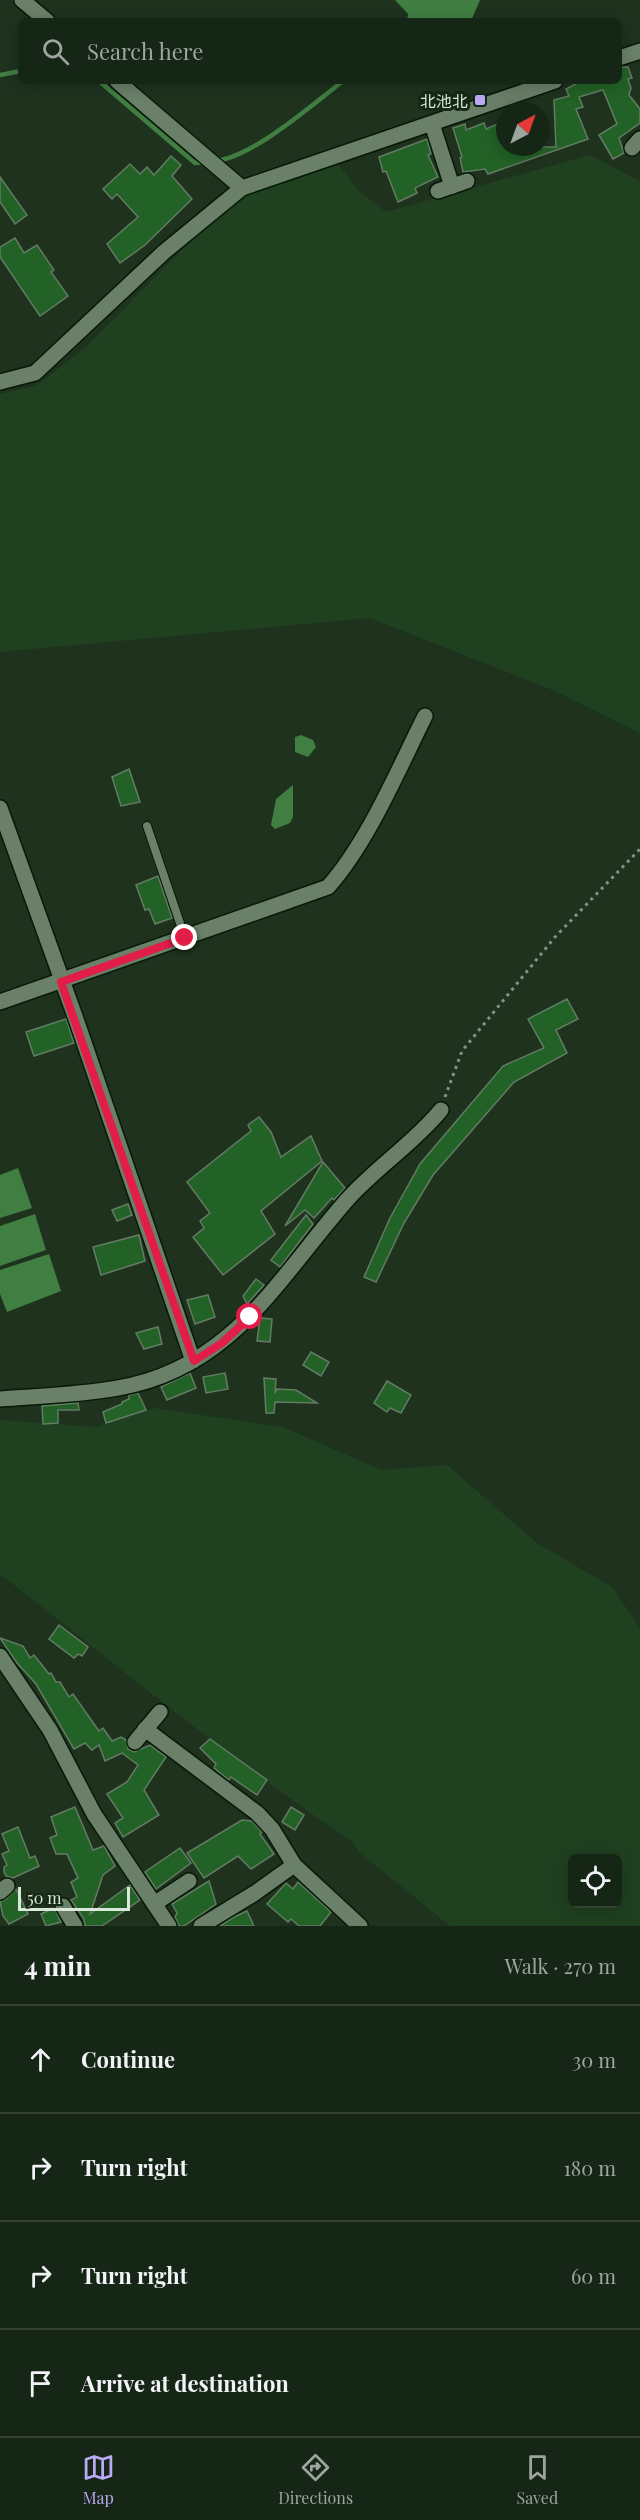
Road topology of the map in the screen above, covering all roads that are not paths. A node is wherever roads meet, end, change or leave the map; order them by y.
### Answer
1 (22, 0) edge
2 (43, 18) edge
3 (640, 51) edge
4 (622, 57) edge
5 (121, 84) edge
6 (546, 84) edge
7 (432, 124) junction
8 (467, 181) dead end
9 (243, 188) junction
10 (0, 382) edge
11 (425, 716) dead end
12 (0, 808) edge
13 (147, 826) dead end
14 (185, 938) junction
15 (61, 982) junction
16 (0, 1002) edge
17 (441, 1110) road end
18 (194, 1361) junction
19 (0, 1399) edge
20 (0, 1656) edge
21 (160, 1712) dead end
22 (145, 1729) junction
23 (135, 1742) dead end
24 (294, 1864) junction
25 (189, 1881) dead end
26 (154, 1904) junction
27 (63, 1906) dead end
28 (352, 1923) edge
29 (75, 1926) edge
30 (169, 1926) edge
31 (201, 1926) edge

1 - 2 street
3 - 4 street
5 - 9 street
6 - 7 street
7 - 8 street
7 - 9 street
9 - 10 street
11 - 14 street
12 - 15 street
13 - 14 lane
14 - 15 street
15 - 16 street
15 - 18 street
17 - 18 street
18 - 19 street
20 - 26 street
21 - 22 street
22 - 23 street
22 - 24 street
24 - 28 street
24 - 31 street
25 - 26 street
26 - 30 street
27 - 29 street

